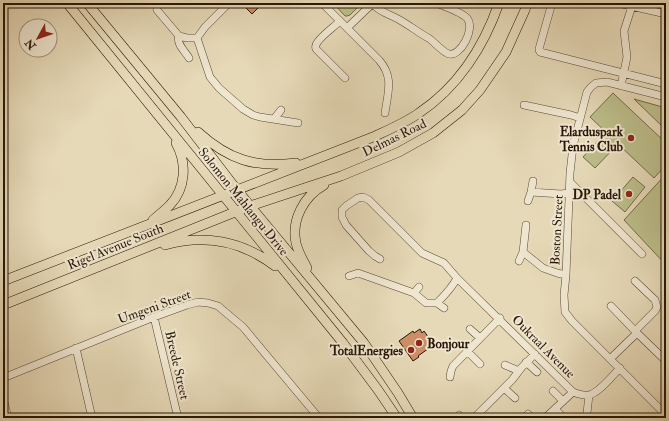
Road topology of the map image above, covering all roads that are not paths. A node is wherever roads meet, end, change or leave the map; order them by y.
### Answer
1 (67, 3) edge
2 (87, 3) edge
3 (229, 3) edge
4 (322, 3) edge
5 (372, 3) edge
6 (436, 3) edge
7 (499, 3) edge
8 (527, 3) edge
9 (552, 3) edge
10 (618, 3) edge
11 (632, 6) junction
12 (157, 10) dead end
13 (666, 14) edge
14 (340, 21) junction
15 (348, 28) junction
16 (179, 36) junction
17 (198, 38) junction
18 (189, 58) dead end
19 (623, 73) junction
20 (345, 78) dead end
21 (666, 84) edge
22 (621, 86) junction
23 (666, 97) edge
24 (524, 105) dead end
25 (281, 110) dead end
26 (385, 113) dead end
27 (181, 117) junction
28 (580, 118) junction
29 (274, 120) junction
30 (164, 123) junction
31 (298, 123) dead end
32 (308, 162) junction
33 (341, 176) junction
34 (533, 181) dead end
35 (570, 182) junction
36 (237, 190) junction
37 (531, 192) junction
38 (569, 193) junction
39 (223, 196) junction
40 (528, 201) dead end
41 (250, 206) junction
42 (236, 212) junction
43 (526, 225) dead end
44 (146, 226) junction
45 (523, 252) junction
46 (642, 254) dead end
47 (119, 258) junction
48 (380, 259) dead end
49 (519, 261) dead end
50 (288, 275) junction
51 (566, 275) junction
52 (349, 276) dead end
53 (457, 278) junction
54 (3, 281) edge
55 (635, 281) dead end
56 (315, 284) junction
57 (419, 287) dead end
58 (409, 294) junction
59 (437, 303) junction
60 (3, 304) edge
61 (611, 306) dead end
62 (444, 308) dead end
63 (154, 317) junction
64 (500, 318) junction
65 (470, 329) dead end
66 (636, 332) junction
67 (480, 338) junction
68 (76, 348) junction
69 (468, 352) junction
70 (535, 354) junction
71 (610, 359) junction
72 (666, 360) edge
73 (526, 362) junction
74 (480, 364) dead end
75 (505, 365) dead end
76 (620, 368) junction
77 (519, 371) junction
78 (537, 372) dead end
79 (450, 377) dead end
80 (3, 378) edge
81 (504, 388) junction
82 (553, 391) dead end
83 (574, 392) junction
84 (588, 395) junction
85 (3, 398) edge
86 (515, 398) dead end
87 (563, 401) junction
88 (555, 409) junction
89 (666, 415) edge
90 (8, 418) edge
91 (92, 418) edge
92 (178, 418) edge
93 (319, 418) edge
94 (397, 418) edge
95 (413, 418) edge
96 (474, 418) edge
97 (545, 418) edge
98 (564, 418) edge
99 (588, 418) edge

1 - 30 main road, Solomon Mahlangu Drive
2 - 27 main road, Solomon Mahlangu Drive
3 - 17 street
4 - 14 street
5 - 6 street
5 - 15 street
7 - 32 main road, Delmas Road
8 - 33 main road, Delmas Road
9 - 19 street
10 - 11 street
11 - 13 street
11 - 19 street
12 - 16 street
14 - 15 street
14 - 20 street
15 - 26 street
16 - 17 street
16 - 18 street
17 - 29 street
19 - 21 street
19 - 22 street
22 - 23 street, Boston Street
22 - 28 street, Boston Street
24 - 28 street
25 - 29 street
27 - 32 main road
27 - 36 main road, Solomon Mahlangu Drive
28 - 35 street, Boston Street
29 - 31 street
30 - 39 main road, Solomon Mahlangu Drive
30 - 44 main road
32 - 36 main road, Delmas Road
33 - 41 main road, Delmas Road
33 - 56 main road
34 - 37 street
35 - 38 street, Boston Street
35 - 46 street
36 - 39 main road, Delmas Road
36 - 41 main road, Solomon Mahlangu Drive
37 - 38 street
37 - 40 street
38 - 51 street, Boston Street
39 - 42 main road, Solomon Mahlangu Drive
39 - 44 main road, Rigel Avenue South
41 - 42 main road, Delmas Road
41 - 56 main road, Solomon Mahlangu Drive
42 - 47 main road, Rigel Avenue South
42 - 50 main road, Solomon Mahlangu Drive
43 - 45 street
44 - 54 main road, Rigel Avenue South
45 - 49 street
45 - 51 street
47 - 50 main road
47 - 60 main road, Rigel Avenue South
48 - 53 street, Oukraal Avenue
50 - 94 main road, Solomon Mahlangu Drive
51 - 71 street, Boston Street
52 - 58 street
53 - 59 street
53 - 64 street, Oukraal Avenue
55 - 66 street
56 - 95 main road, Solomon Mahlangu Drive
57 - 58 street
58 - 59 street
59 - 62 street
61 - 66 street
63 - 68 street, Umgeni Street
63 - 92 street, Breede Street
63 - 93 street, Umgeni Street
64 - 67 street
64 - 70 street, Oukraal Avenue
65 - 67 street
66 - 71 street
66 - 72 street
67 - 69 street
68 - 80 street, Umgeni Street
68 - 91 street
69 - 74 street
69 - 79 street
70 - 73 street
70 - 83 street, Oukraal Avenue
71 - 76 street, Boston Street
73 - 77 street
73 - 78 street
75 - 77 street
76 - 84 street
76 - 89 street, Boston Street
77 - 81 street
81 - 86 street
81 - 96 street
82 - 87 street
83 - 84 street, Oukraal Avenue
83 - 87 street
84 - 99 street
85 - 90 street
87 - 88 street
88 - 97 street
88 - 98 street

